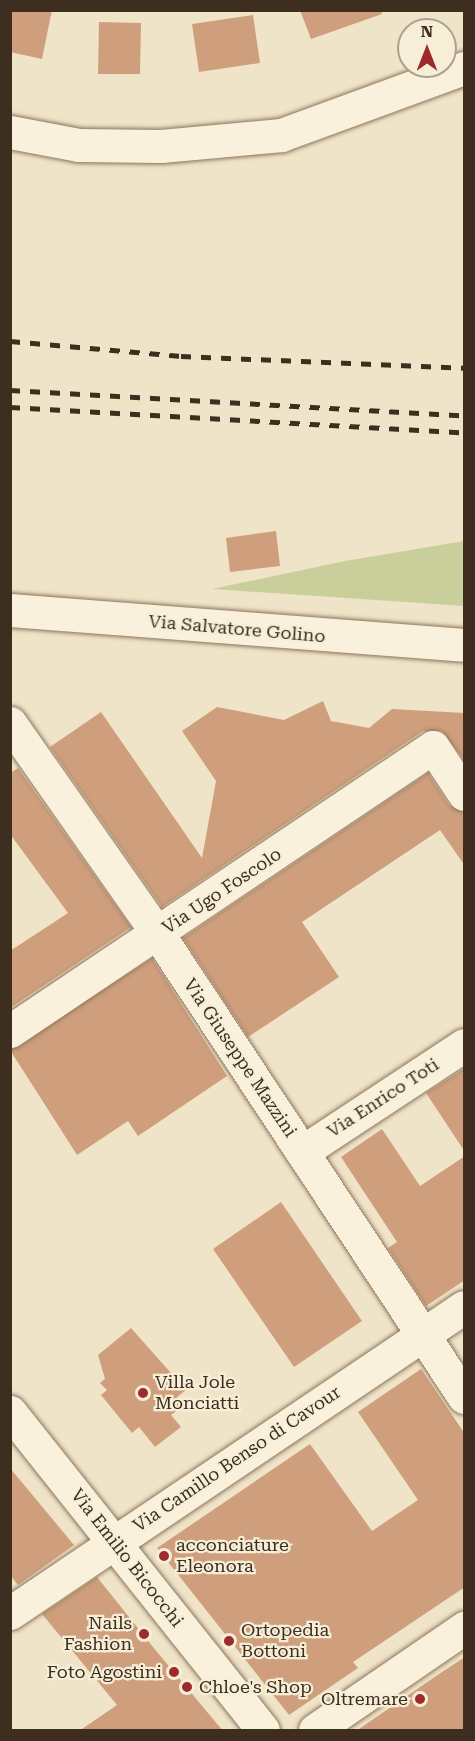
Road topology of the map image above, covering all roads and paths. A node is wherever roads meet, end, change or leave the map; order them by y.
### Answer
1 (465, 68) edge
2 (10, 132) edge
3 (10, 610) edge
4 (465, 645) edge
5 (10, 723) edge
6 (465, 794) edge
7 (158, 934) junction
8 (10, 1031) edge
9 (465, 1045) edge
10 (302, 1152) junction
11 (465, 1307) edge
12 (423, 1334) junction
13 (465, 1397) edge
14 (10, 1412) edge
15 (114, 1542) junction
16 (10, 1613) edge
17 (465, 1628) edge
18 (254, 1720) edge
19 (315, 1731) edge

1 - 2 street
3 - 4 street, Via Salvatore Golino
5 - 7 street, Via Giuseppe Mazzini
6 - 7 street, Via Ugo Foscolo
7 - 8 street, Via Ugo Foscolo
7 - 10 street, Via Giuseppe Mazzini
9 - 10 street, Via Enrico Toti
10 - 12 street, Via Giuseppe Mazzini
11 - 12 street, Via Camillo Benso di Cavour
12 - 13 street, Via Giuseppe Mazzini
12 - 15 street, Via Camillo Benso di Cavour
14 - 15 street, Via Emilio Bicocchi
15 - 16 street, Via Camillo Benso di Cavour
15 - 18 street, Via Emilio Bicocchi
17 - 19 street

